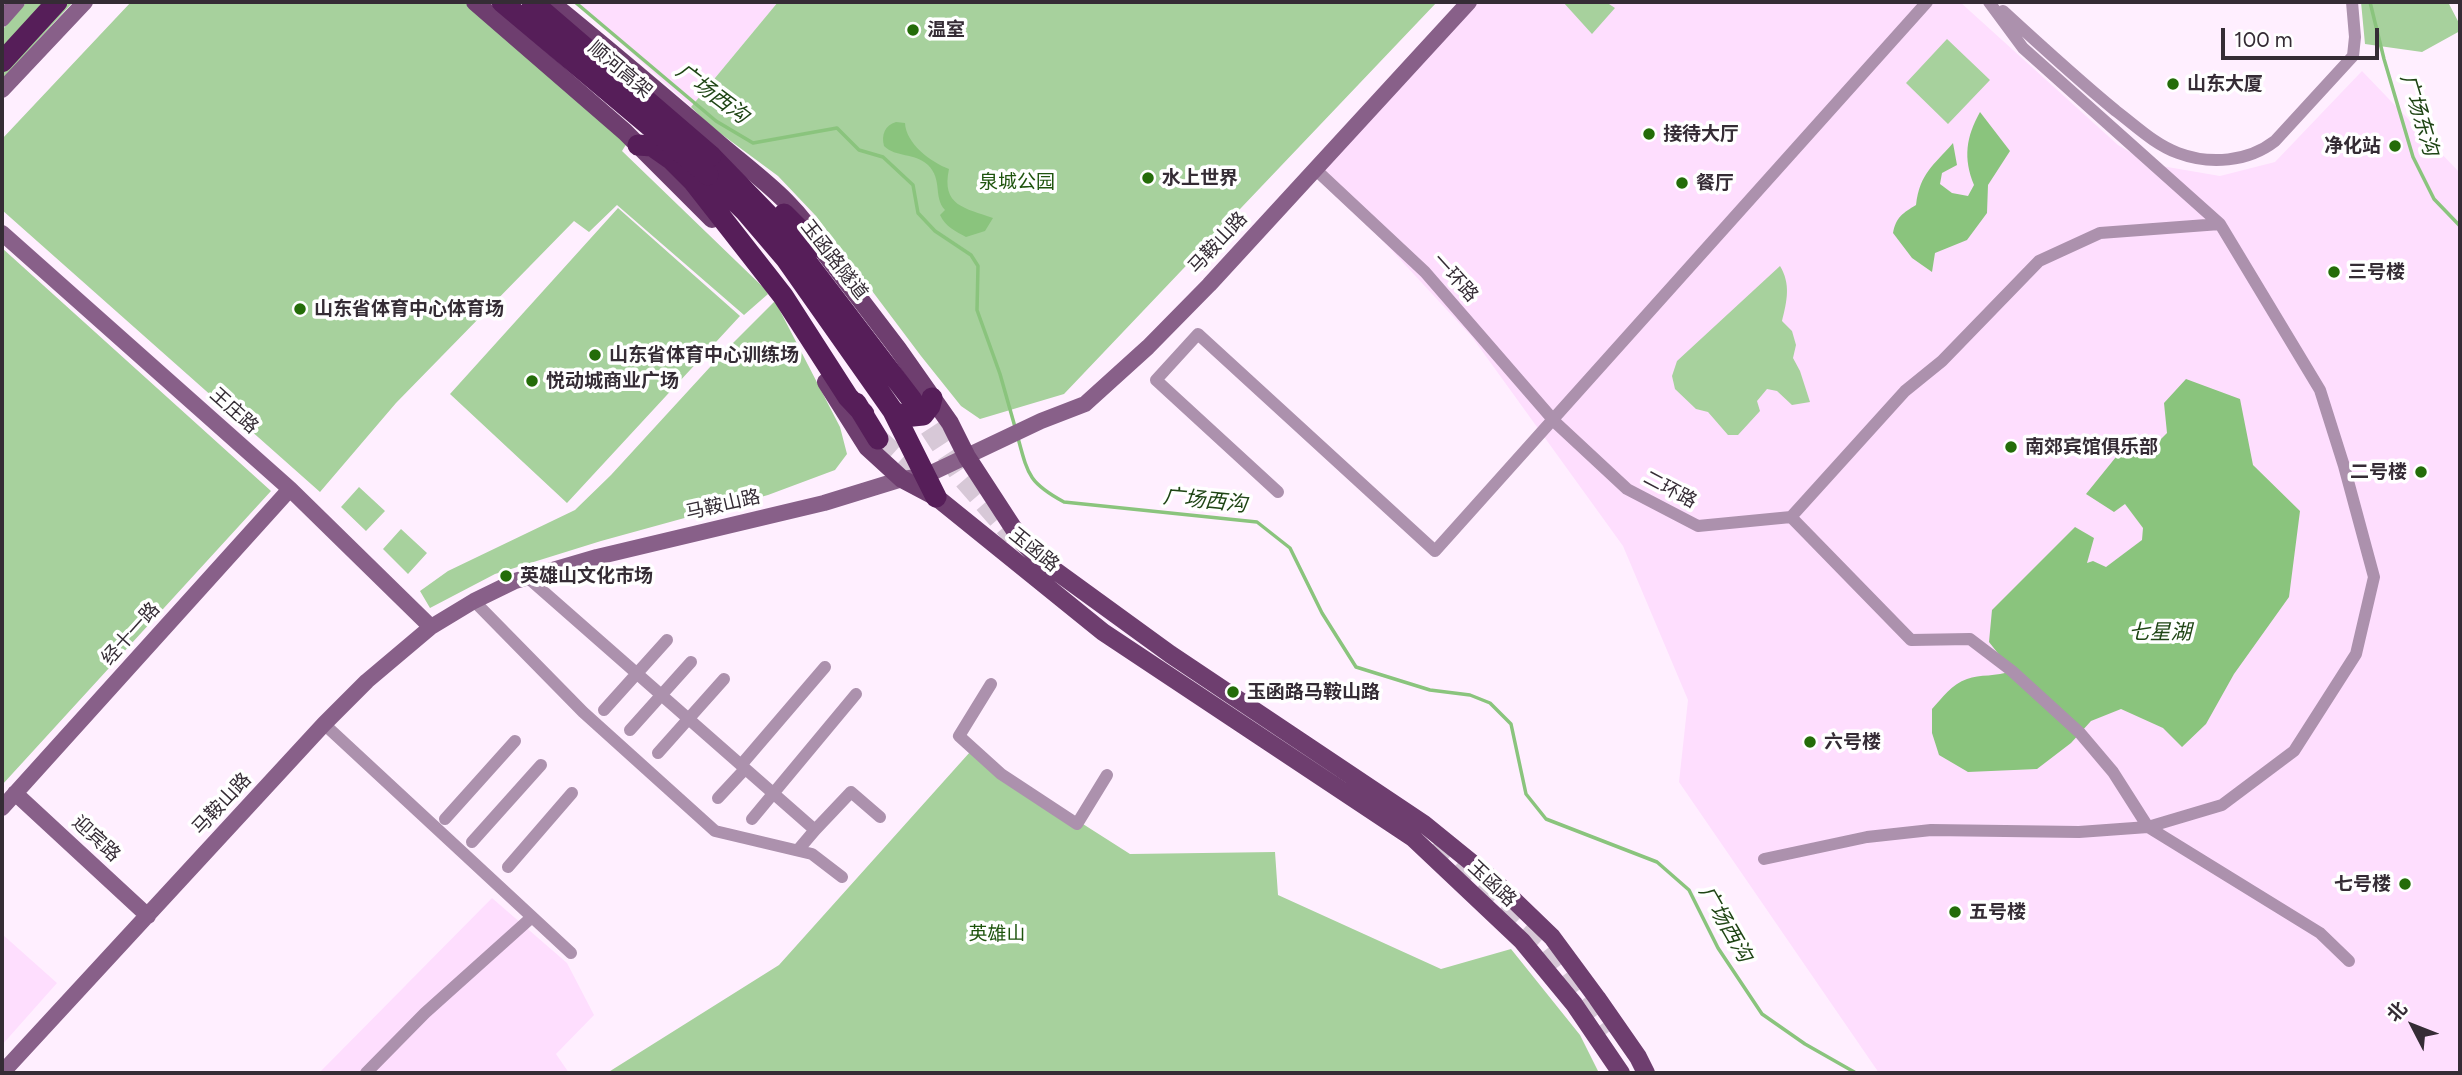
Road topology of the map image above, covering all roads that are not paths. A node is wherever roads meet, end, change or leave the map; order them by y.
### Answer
1 (17, 2) edge
2 (38, 2) edge
3 (57, 2) edge
4 (85, 2) edge
5 (475, 2) edge
6 (502, 2) edge
7 (532, 2) edge
8 (550, 2) edge
9 (1469, 2) edge
10 (1927, 2) edge
11 (1991, 2) edge
12 (2352, 2) edge
13 (2, 19) edge
14 (2, 40) edge
15 (605, 46) junction
16 (2, 62) edge
17 (573, 87) junction
18 (2, 90) edge
19 (638, 145) junction
20 (710, 166) junction
21 (1315, 169) junction
22 (2220, 224) junction
23 (2, 233) edge
24 (824, 251) junction
25 (892, 372) junction
26 (922, 399) junction
27 (893, 411) junction
28 (864, 414) junction
29 (1555, 422) junction
30 (878, 439) tunnel mouth
31 (967, 457) junction
32 (925, 476) junction
33 (902, 479) junction
34 (290, 489) junction
35 (1278, 492) dead end
36 (936, 497) junction
37 (1791, 517) junction
38 (527, 577) junction
39 (474, 601) junction
40 (431, 626) junction
41 (667, 640) dead end
42 (691, 662) dead end
43 (825, 667) dead end
44 (636, 673) junction
45 (724, 679) dead end
46 (991, 684) dead end
47 (856, 694) dead end
48 (661, 695) junction
49 (604, 710) dead end
50 (688, 718) junction
51 (324, 724) junction
52 (630, 730) dead end
53 (515, 741) dead end
54 (658, 753) dead end
55 (541, 765) dead end
56 (743, 767) junction
57 (1107, 775) dead end
58 (18, 790) junction
59 (572, 793) dead end
60 (773, 793) junction
61 (718, 798) dead end
62 (2, 808) edge
63 (880, 817) dead end
64 (445, 819) dead end
65 (752, 819) dead end
66 (2148, 827) junction
67 (815, 830) junction
68 (472, 842) dead end
69 (798, 850) junction
70 (1764, 859) dead end
71 (508, 867) dead end
72 (842, 877) dead end
73 (151, 912) junction
74 (532, 917) junction
75 (571, 953) dead end
76 (2349, 961) dead end
77 (2, 1073) edge
78 (366, 1073) edge
79 (1622, 1073) edge
80 (1646, 1073) edge

1 - 13 main road
2 - 14 highway
3 - 16 highway
4 - 18 main road
5 - 17 main road, 玉函路
6 - 20 highway, 顺河高架, bridge
7 - 20 highway, 顺河高架, bridge
8 - 15 main road, 玉函路
9 - 21 main road, 马鞍山路
10 - 29 street
11 - 12 street
11 - 22 street
15 - 17 main road
15 - 24 main road, 玉函路
17 - 19 main road, 玉函路
19 - 28 highway
19 - 33 main road, 玉函路
20 - 24 highway
20 - 25 highway, 玉函路隧道
20 - 27 highway
20 - 28 highway
21 - 29 street, 一环路
21 - 31 main road, 马鞍山路
22 - 37 street
22 - 66 street
23 - 34 main road, 王庄路
24 - 25 highway
24 - 26 main road, 玉函路
25 - 26 highway, 玉函路隧道
26 - 27 highway
26 - 31 main road, 玉函路
27 - 32 highway
28 - 30 highway
29 - 35 street
29 - 37 street, 二环路
31 - 32 main road, 马鞍山路
31 - 80 main road, 玉函路
32 - 33 main road, 马鞍山路
32 - 36 highway
33 - 36 main road, 玉函路
33 - 38 main road, 马鞍山路
34 - 40 main road, 王庄路
34 - 58 main road, 经十一路
36 - 79 main road, 玉函路
37 - 66 street
38 - 39 main road, 马鞍山路
38 - 44 street
39 - 40 main road, 马鞍山路
39 - 69 street
40 - 51 main road, 马鞍山路
41 - 44 street
42 - 48 street
43 - 56 street
44 - 48 street
44 - 49 street
45 - 50 street
46 - 57 street
47 - 60 street
48 - 50 street
48 - 52 street
50 - 54 street
50 - 56 street
51 - 73 main road, 马鞍山路
51 - 74 street
53 - 64 street
55 - 68 street
56 - 60 street
56 - 61 street
58 - 62 main road, 经十一路
58 - 73 main road, 迎宾路
59 - 71 street
60 - 65 street
60 - 67 street
63 - 67 street
66 - 70 street
66 - 76 street
67 - 69 street
69 - 72 street
73 - 77 main road, 马鞍山路
74 - 75 street
74 - 78 street

